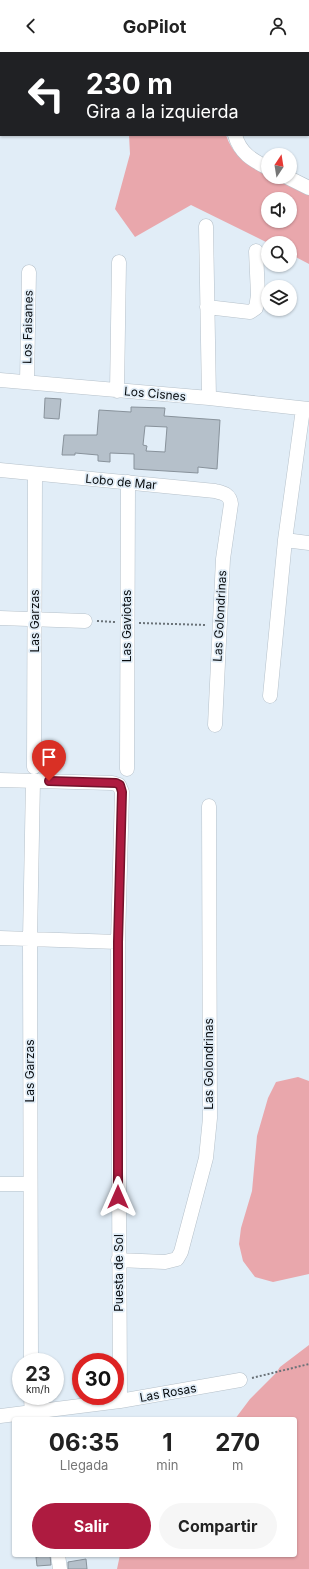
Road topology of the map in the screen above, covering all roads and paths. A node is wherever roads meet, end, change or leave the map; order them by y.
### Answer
1 (235, 136) edge
2 (261, 165) edge
3 (297, 182) edge
4 (309, 188) edge
5 (206, 226) dead end
6 (256, 251) dead end
7 (119, 262) dead end
8 (30, 272) dead end
9 (207, 307) junction
10 (0, 380) edge
11 (27, 382) junction
12 (117, 391) junction
13 (209, 398) junction
14 (306, 409) edge
15 (0, 470) edge
16 (35, 474) junction
17 (128, 482) junction
18 (231, 508) joint
19 (285, 540) junction
20 (309, 543) edge
21 (0, 618) edge
22 (36, 620) junction
23 (85, 621) joint
24 (127, 622) junction
25 (220, 626) junction
26 (270, 696) dead end
27 (215, 725) dead end
28 (127, 769) dead end
29 (33, 774) junction
30 (0, 780) edge
31 (209, 806) dead end
32 (0, 938) edge
33 (30, 939) junction
34 (118, 942) junction
35 (0, 1184) edge
36 (30, 1184) junction
37 (118, 1260) junction
38 (31, 1353) edge
39 (119, 1353) edge
40 (309, 1364) edge
41 (240, 1380) joint
42 (124, 1400) edge
43 (31, 1405) edge
44 (97, 1405) edge
45 (0, 1416) edge
46 (32, 1416) edge
47 (58, 1557) edge
48 (60, 1569) edge

1 - 2 street
3 - 4 street
5 - 9 street
6 - 9 street
7 - 12 street
8 - 11 street, Los Faisanes
9 - 13 street
10 - 11 street, Los Cisnes
11 - 12 street, Los Cisnes
12 - 13 street, Los Cisnes
13 - 14 street, Los Cisnes
14 - 19 street
15 - 16 street, Lobo de Mar
16 - 17 street, Lobo de Mar
16 - 22 street, Las Garzas
17 - 18 street, Lobo de Mar
17 - 24 street, Las Gaviotas
18 - 25 street, Las Golondrinas
19 - 20 street
19 - 26 street
21 - 22 street
22 - 23 street
22 - 29 street, Las Garzas
23 - 24 path
24 - 25 path
24 - 28 street, Las Gaviotas
25 - 27 street, Las Golondrinas
29 - 30 street
29 - 33 street, Las Garzas
29 - 34 street, Puesta de Sol
31 - 37 street, Las Golondrinas
32 - 33 street
33 - 34 street
33 - 36 street, Las Garzas
34 - 37 street, Puesta de Sol
35 - 36 street
36 - 38 street, Las Garzas
37 - 39 street, Puesta de Sol
40 - 41 path
41 - 42 street, Las Rosas
43 - 46 street
44 - 46 street, Las Rosas
45 - 46 street, Las Rosas
47 - 48 street

